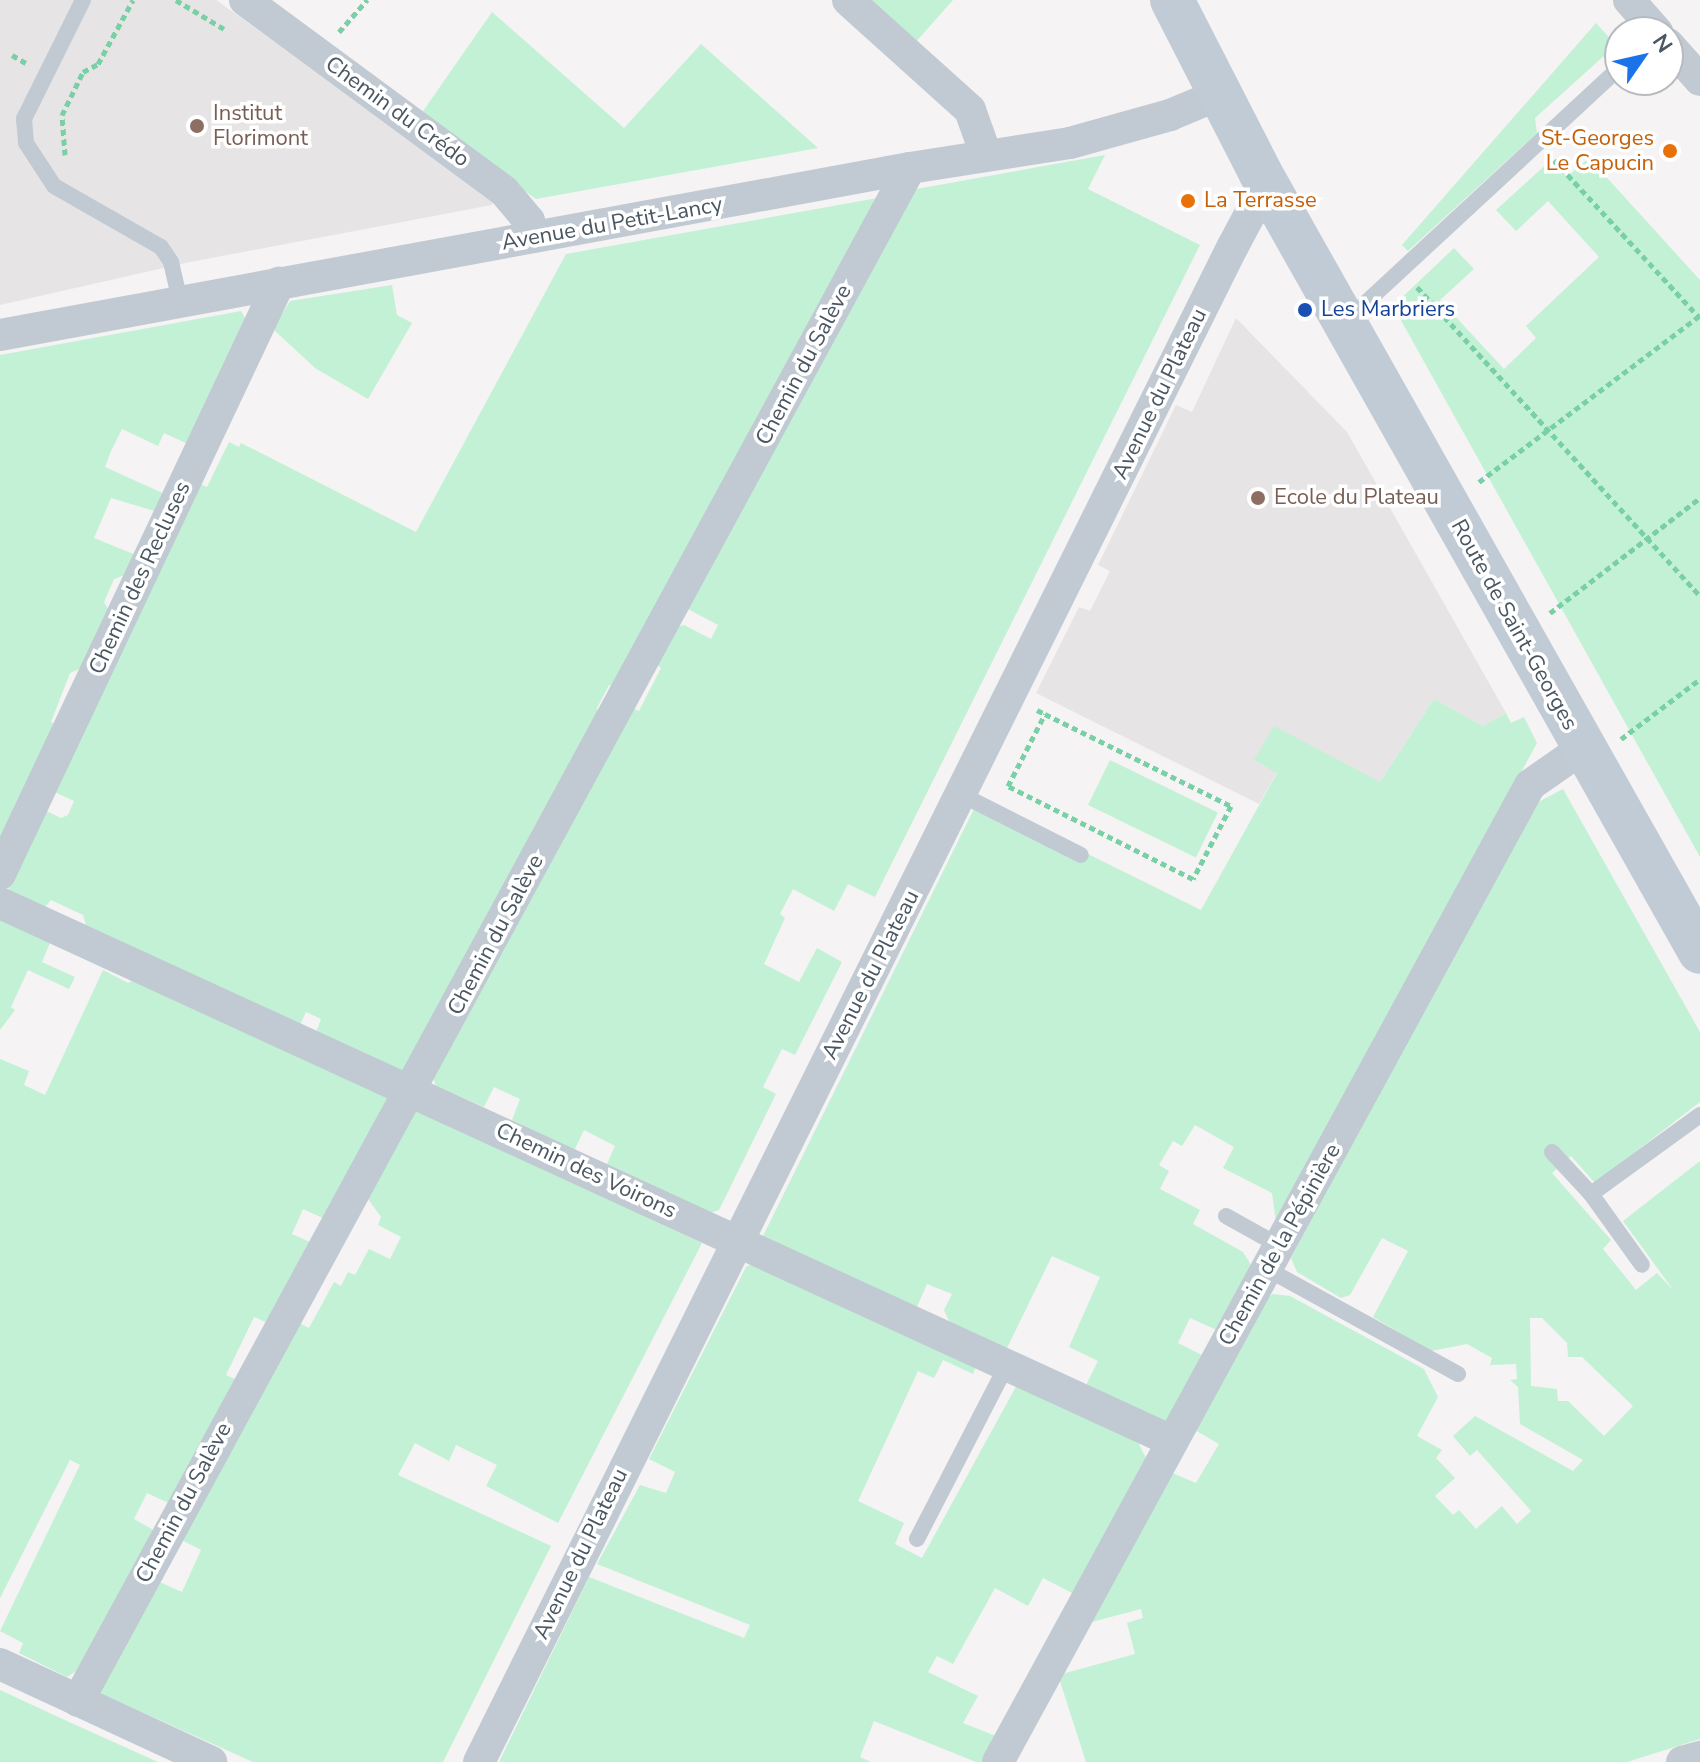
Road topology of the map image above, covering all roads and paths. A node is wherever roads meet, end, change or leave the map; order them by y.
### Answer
1 (83, 0) edge
2 (133, 0) edge
3 (245, 0) edge
4 (367, 0) edge
5 (848, 0) edge
6 (1172, 0) edge
7 (1629, 0) edge
8 (1643, 16) edge
9 (319, 54) junction
10 (1684, 62) edge
11 (1700, 80) edge
12 (1604, 82) edge
13 (1218, 95) junction
14 (1539, 143) junction
15 (986, 155) junction
16 (70, 163) dead end
17 (910, 168) junction
18 (1275, 199) junction
19 (532, 237) junction
20 (1401, 270) junction
21 (279, 283) junction
22 (180, 301) junction
23 (1699, 317) edge
24 (1344, 322) junction
25 (0, 335) edge
26 (1548, 430) junction
27 (1470, 488) dead end
28 (1700, 498) edge
29 (1647, 538) junction
30 (1700, 596) edge
31 (1543, 618) dead end
32 (1700, 679) edge
33 (1011, 697) junction
34 (1045, 714) junction
35 (1598, 746) junction
36 (962, 795) junction
37 (1081, 855) dead end
38 (0, 874) edge
39 (0, 903) edge
40 (1700, 952) edge
41 (412, 1089) junction
42 (1700, 1115) edge
43 (1552, 1152) dead end
44 (1591, 1194) junction
45 (1226, 1216) dead end
46 (738, 1241) junction
47 (1274, 1257) junction
48 (1642, 1265) dead end
49 (1007, 1365) junction
50 (1458, 1374) dead end
51 (1172, 1441) junction
52 (917, 1539) dead end
53 (0, 1664) edge
54 (78, 1701) junction
55 (1700, 1757) edge
56 (211, 1762) edge
57 (479, 1762) edge
58 (998, 1762) edge
59 (1682, 1762) edge

1 - 22 lane
2 - 16 path
3 - 9 street, Chemin du Crédo
4 - 9 path
5 - 15 street
6 - 13 street, Route de Saint-Georges
7 - 8 street
9 - 19 street, Chemin du Crédo
10 - 11 street
12 - 14 lane
13 - 15 street, Avenue du Petit-Lancy
13 - 18 street, Route de Saint-Georges
14 - 20 lane
14 - 23 path
15 - 17 street, Avenue du Petit-Lancy
17 - 19 street, Avenue du Petit-Lancy
17 - 41 street, Chemin du Salève
18 - 24 street, Route de Saint-Georges
18 - 33 street, Avenue du Plateau
19 - 21 street, Avenue du Petit-Lancy
20 - 24 lane
20 - 26 path
21 - 22 street, Avenue du Petit-Lancy
21 - 38 street, Chemin des Recluses
22 - 25 street, Avenue du Petit-Lancy
23 - 26 path
24 - 35 street, Route de Saint-Georges
26 - 27 path
26 - 29 path
28 - 29 path
29 - 30 path
29 - 31 path
32 - 35 path
33 - 34 path
33 - 36 street, Avenue du Plateau
34 - 34 path
35 - 40 street, Route de Saint-Georges
35 - 47 street, Chemin de la Pépinière
36 - 37 lane
36 - 46 street, Avenue du Plateau
39 - 41 street, Chemin des Voirons
41 - 46 street, Chemin des Voirons
41 - 54 street, Chemin du Salève
42 - 44 lane
43 - 44 lane
44 - 48 lane
45 - 47 lane
46 - 49 street, Chemin des Voirons
46 - 57 street, Avenue du Plateau
47 - 50 lane
47 - 51 street, Chemin de la Pépinière
49 - 51 street, Chemin des Voirons
49 - 52 lane
51 - 58 street, Chemin de la Pépinière
53 - 54 street
54 - 56 street
55 - 59 street

